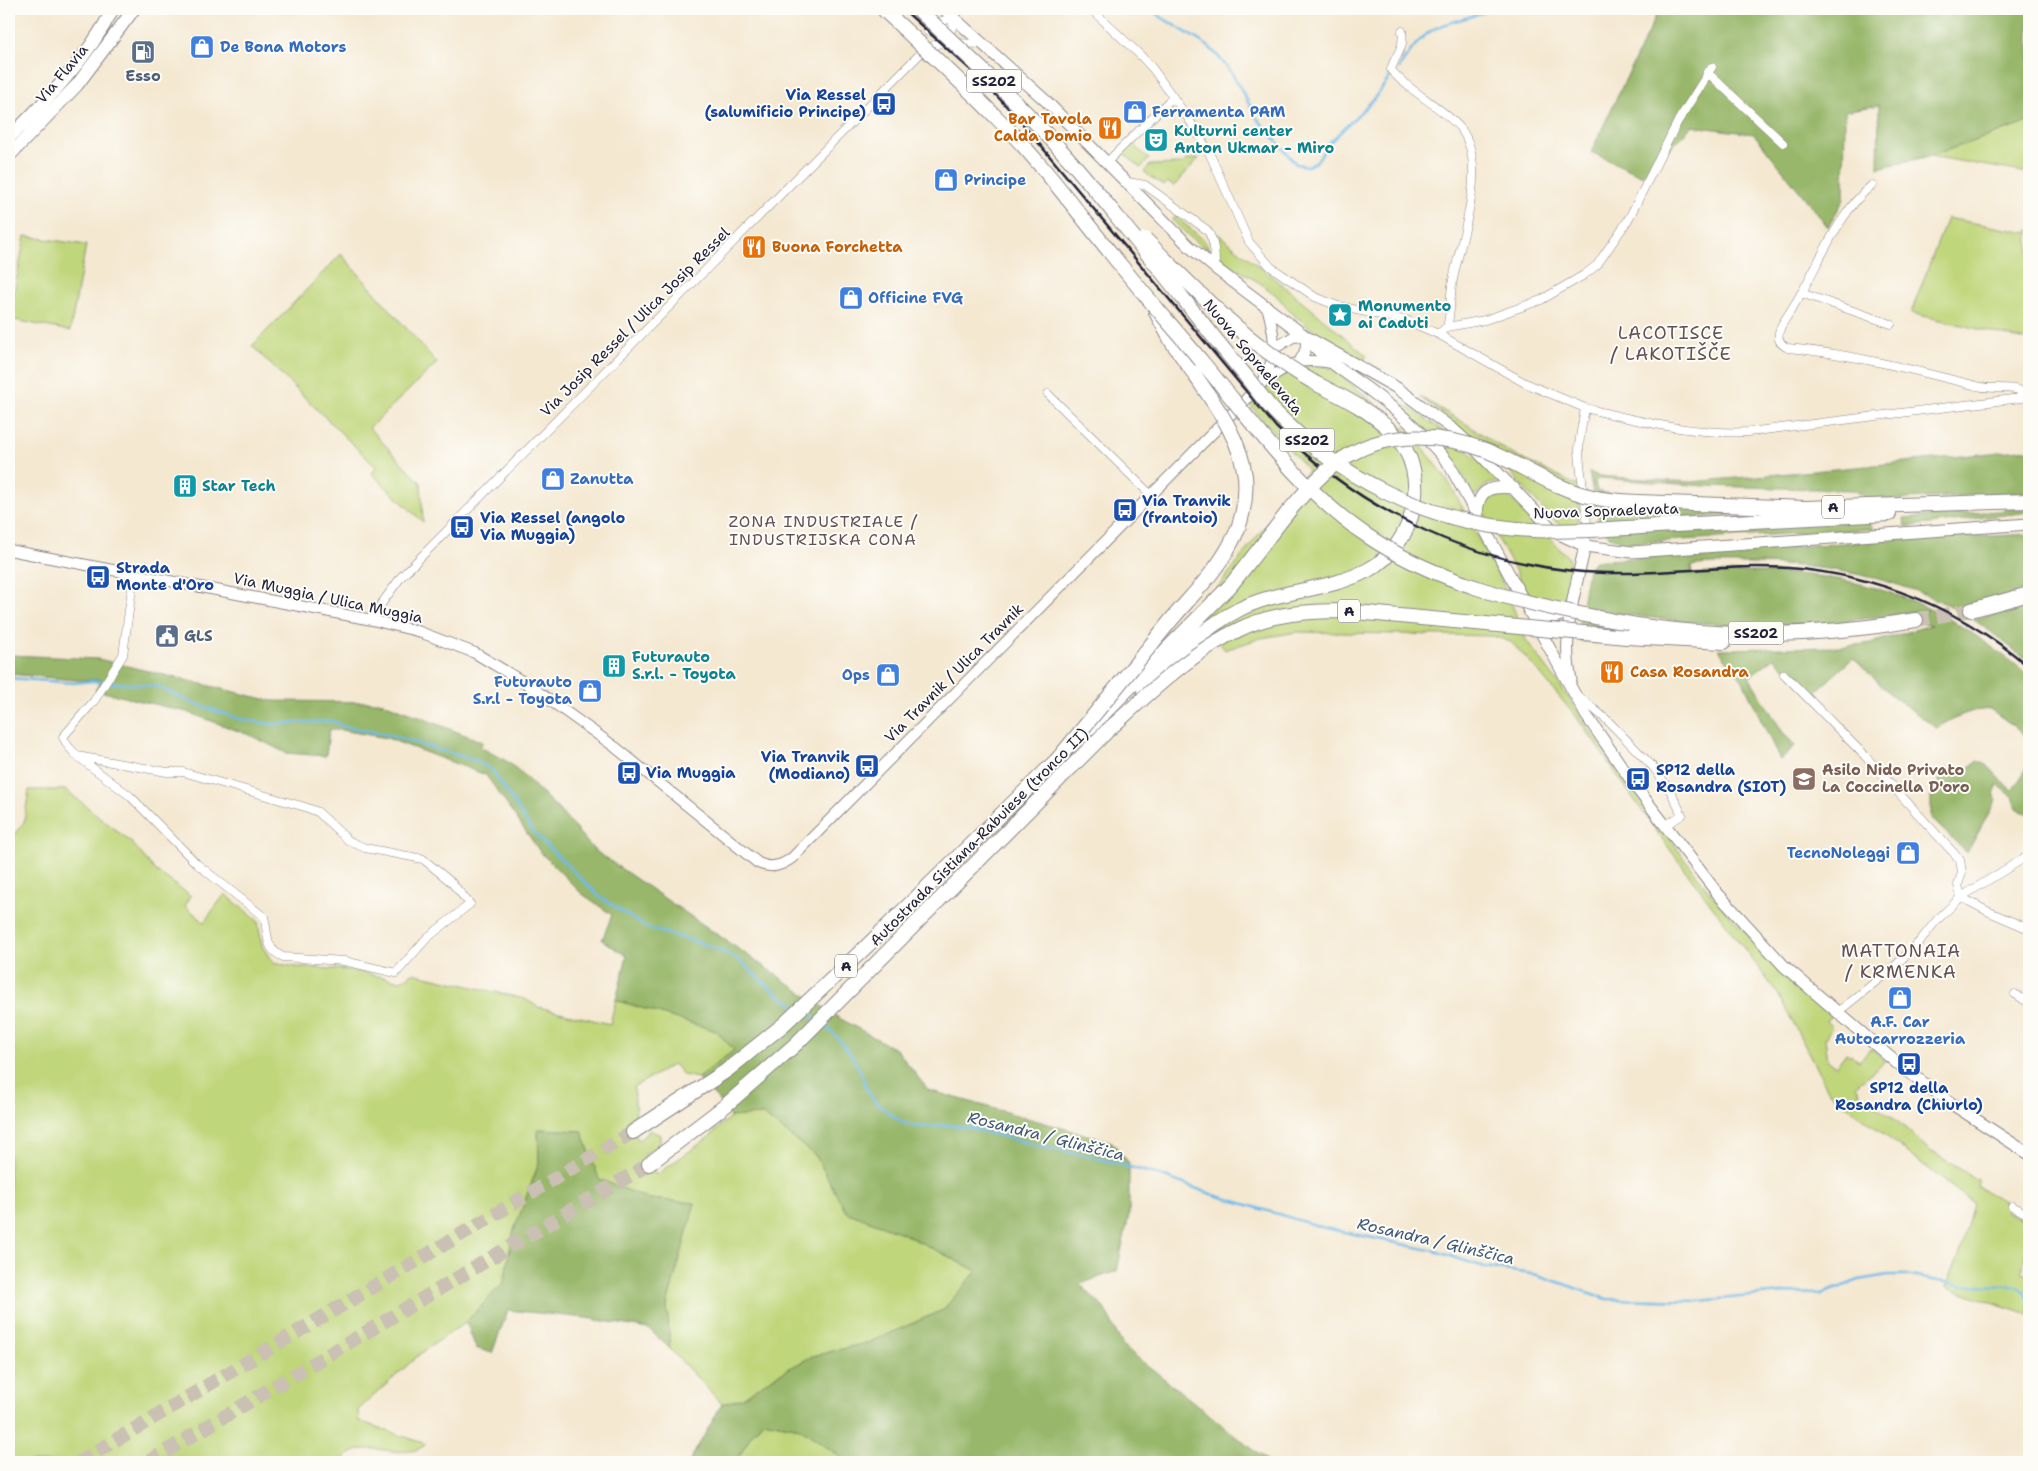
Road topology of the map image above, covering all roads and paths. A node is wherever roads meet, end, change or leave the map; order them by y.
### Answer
1 (113, 9) edge
2 (134, 9) edge
3 (872, 9) edge
4 (883, 9) edge
5 (918, 9) edge
6 (928, 9) edge
7 (944, 9) edge
8 (1091, 9) edge
9 (955, 18) junction
10 (1402, 31) dead end
11 (928, 32) junction
12 (939, 44) junction
13 (984, 44) junction
14 (924, 50) junction
15 (1173, 97) junction
16 (998, 118) junction
17 (9, 138) edge
18 (1782, 143) dead end
19 (9, 156) edge
20 (1067, 157) junction
21 (1107, 162) junction
22 (1128, 182) junction
23 (1872, 185) dead end
24 (1215, 268) junction
25 (1801, 293) junction
26 (1150, 303) junction
27 (1267, 306) junction
28 (1891, 324) dead end
29 (1446, 327) junction
30 (1438, 334) junction
31 (1305, 336) junction
32 (1275, 348) junction
33 (1300, 360) junction
34 (1331, 363) junction
35 (1264, 381) junction
36 (1048, 394) dead end
37 (2025, 397) edge
38 (1585, 408) junction
39 (1514, 488) junction
40 (1151, 495) junction
41 (2029, 501) edge
42 (1477, 514) junction
43 (2029, 524) edge
44 (1585, 546) junction
45 (9, 550) edge
46 (133, 573) junction
47 (2029, 594) edge
48 (1571, 609) junction
49 (1971, 610) tunnel mouth
50 (1531, 614) junction
51 (372, 620) junction
52 (1916, 620) tunnel mouth
53 (1876, 626) junction
54 (1784, 674) dead end
55 (1574, 692) junction
56 (1107, 732) junction
57 (77, 756) junction
58 (1057, 760) junction
59 (1664, 826) junction
60 (2029, 854) edge
61 (774, 867) joint
62 (1961, 897) junction
63 (2029, 929) edge
64 (2015, 994) dead end
65 (2029, 1003) edge
66 (1838, 1012) junction
67 (633, 1132) tunnel mouth
68 (2029, 1153) edge
69 (649, 1164) tunnel mouth
70 (2012, 1206) dead end
71 (2029, 1215) edge

1 - 17 main road, Via Flavia
2 - 19 main road, Via Flavia
3 - 16 highway, bridge
4 - 16 highway, SS202, bridge
5 - 20 highway, Nuova Sopraelevata / SS202, bridge
6 - 11 street
7 - 9 main road
8 - 15 street
9 - 11 street
9 - 12 street
9 - 13 main road
10 - 29 street
11 - 14 street
12 - 13 street, Via Josip Ressel / Ulica Josip Ressel
12 - 14 street, Via Josip Ressel / Ulica Josip Ressel
13 - 21 main road
14 - 51 street, Via Josip Ressel / Ulica Josip Ressel
15 - 21 street
15 - 30 street
16 - 26 highway, SS202, bridge
18 - 29 street
20 - 41 highway, Nuova Sopraelevata / SS202, bridge
20 - 56 highway, A, bridge
21 - 22 main road
22 - 24 main road
22 - 24 street
23 - 25 street
24 - 27 main road
25 - 28 street
25 - 37 street
26 - 53 highway, SS202, bridge
26 - 58 highway, A, bridge
27 - 31 main road
27 - 32 street, Via Travnik / Ulica Travnik
29 - 30 street
30 - 38 street
31 - 32 street
31 - 33 street
31 - 34 main road
31 - 39 main road
32 - 35 street, Via Travnik / Ulica Travnik
33 - 34 street
33 - 35 street, Via Travnik / Ulica Travnik
34 - 42 main road
35 - 40 street, Via Travnik / Ulica Travnik
36 - 40 street
37 - 38 street
38 - 44 street
39 - 42 main road
39 - 44 main road
40 - 61 street, Via Travnik / Ulica Travnik
41 - 58 highway, A, bridge
42 - 50 main road
43 - 44 main road
44 - 48 main road
45 - 46 street, Via Muggia / Ulica Muggia
46 - 51 street, Via Muggia / Ulica Muggia
46 - 57 street
47 - 49 highway
48 - 50 main road
48 - 55 main road
50 - 55 main road
51 - 61 street, Via Muggia / Ulica Muggia
52 - 53 highway, SS202
53 - 56 highway, A, bridge
54 - 62 street
55 - 59 main road
55 - 59 street
56 - 69 highway, Autostrada Sistiana-Rabuiese (tronco II) / A
57 - 57 street
58 - 67 highway, Autostrada Sistiana-Rabuiese (tronco II) / A
59 - 66 main road
60 - 62 street
62 - 63 street
62 - 66 street
64 - 65 street
66 - 68 main road
70 - 71 street

